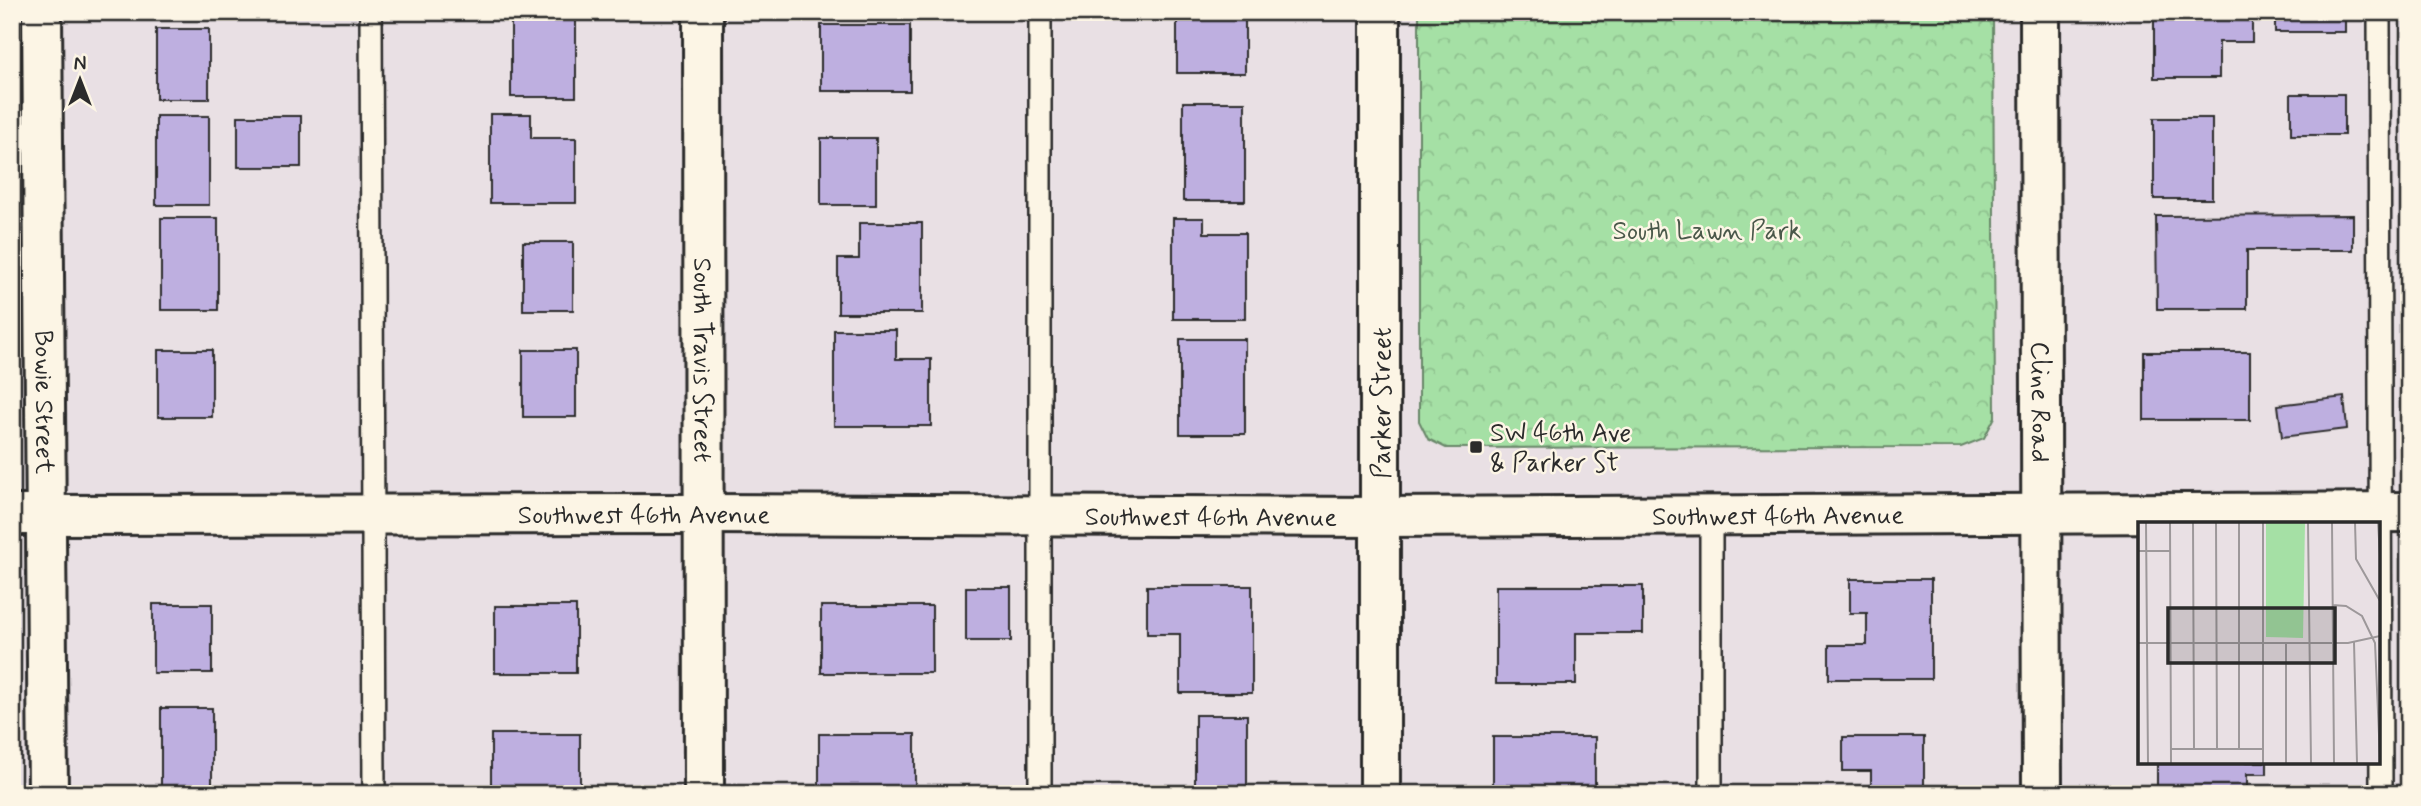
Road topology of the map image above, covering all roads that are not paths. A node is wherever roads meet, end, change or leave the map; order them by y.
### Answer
1 (42, 12) edge
2 (371, 12) edge
3 (703, 12) edge
4 (1040, 12) edge
5 (1380, 12) edge
6 (2040, 12) edge
7 (2379, 12) edge
8 (2395, 512) edge
9 (2041, 513) junction
10 (373, 514) junction
11 (703, 514) junction
12 (30, 515) edge
13 (1041, 516) junction
14 (1711, 516) junction
15 (1381, 517) junction
16 (48, 794) edge
17 (374, 794) edge
18 (704, 794) edge
19 (1040, 794) edge
20 (1380, 794) edge
21 (1711, 794) edge
22 (2042, 794) edge
23 (2381, 794) edge

1 - 12 main road, Bowie Street
2 - 10 lane
3 - 11 main road, South Travis Street
4 - 13 lane
5 - 15 main road, Parker Street
6 - 9 main road, Cline Road
7 - 8 lane
8 - 9 main road, Southwest 46th Avenue
8 - 23 lane
9 - 14 main road, Southwest 46th Avenue
9 - 22 main road, Cline Road
10 - 11 main road, Southwest 46th Avenue
10 - 12 main road, Southwest 46th Avenue
10 - 17 lane
11 - 13 main road, Southwest 46th Avenue
11 - 18 main road, South Travis Street
12 - 16 main road, Bowie Street
13 - 15 main road, Southwest 46th Avenue
13 - 19 lane
14 - 15 main road, Southwest 46th Avenue
14 - 21 lane
15 - 20 main road, Parker Street

